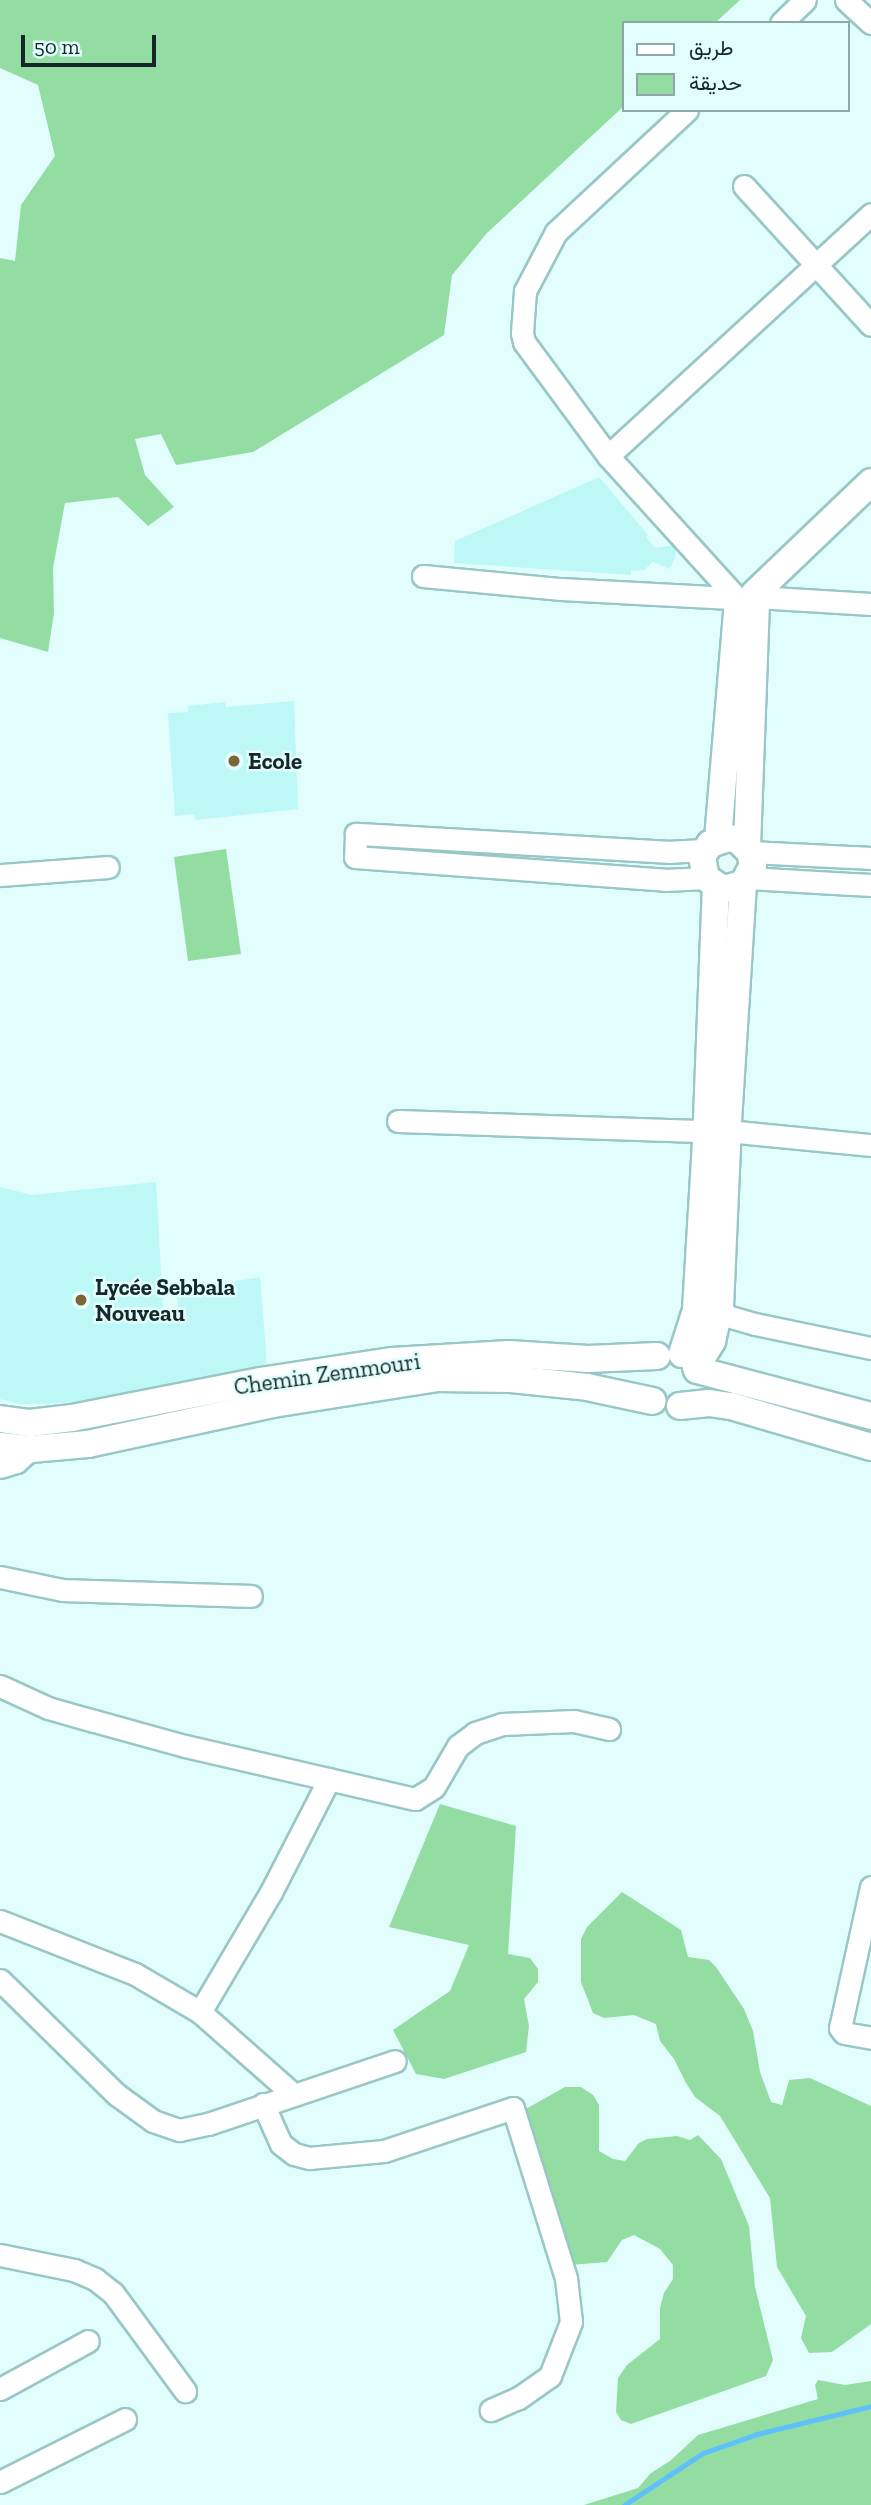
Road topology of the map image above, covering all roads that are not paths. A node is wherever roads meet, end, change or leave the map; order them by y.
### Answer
1 (805, 0) edge
2 (846, 0) edge
3 (782, 21) edge
4 (871, 23) edge
5 (685, 112) edge
6 (744, 186) dead end
7 (871, 214) edge
8 (816, 265) junction
9 (871, 325) edge
10 (608, 456) junction
11 (871, 482) edge
12 (423, 576) dead end
13 (744, 600) junction
14 (871, 604) edge
15 (711, 845) junction
16 (871, 858) edge
17 (747, 865) junction
18 (108, 867) dead end
19 (0, 875) edge
20 (711, 883) junction
21 (871, 885) edge
22 (398, 1121) dead end
23 (717, 1133) junction
24 (871, 1145) edge
25 (720, 1307) junction
26 (871, 1348) edge
27 (683, 1362) junction
28 (653, 1401) junction
29 (680, 1406) junction
30 (871, 1416) edge
31 (0, 1419) edge
32 (0, 1446) edge
33 (871, 1447) edge
34 (31, 1449) junction
35 (0, 1467) edge
36 (0, 1577) edge
37 (251, 1596) dead end
38 (0, 1686) edge
39 (609, 1728) dead end
40 (328, 1779) junction
41 (871, 1887) edge
42 (0, 1921) edge
43 (0, 1980) edge
44 (200, 2012) junction
45 (871, 2038) edge
46 (394, 2061) dead end
47 (293, 2094) junction
48 (263, 2104) junction
49 (0, 2255) edge
50 (88, 2341) dead end
51 (0, 2389) edge
52 (185, 2390) dead end
53 (491, 2410) dead end
54 (125, 2419) dead end
55 (0, 2482) edge

1 - 3 street
2 - 4 street
5 - 10 street
6 - 8 street
7 - 8 street
8 - 9 street
8 - 10 street
10 - 13 street
11 - 13 street
12 - 13 street
13 - 14 street
13 - 15 street
13 - 17 street
15 - 17 street
15 - 20 street
15 - 20 street
16 - 17 street
17 - 20 street
17 - 21 street
17 - 23 street
18 - 19 street
20 - 23 street
22 - 23 street
23 - 24 street
23 - 25 street
23 - 27 street
25 - 26 street
25 - 27 street
27 - 28 street
27 - 29 street
27 - 30 street, Chemin Zemmouri
27 - 31 street, Chemin Zemmouri
28 - 29 street
28 - 34 street, Chemin Zemmouri
29 - 33 street
32 - 34 street, Chemin Zemmouri
34 - 35 street
36 - 37 street
38 - 40 street
39 - 40 street
40 - 44 street
41 - 45 street
42 - 44 street
43 - 48 street
44 - 47 street
46 - 47 street
47 - 48 street
48 - 53 street
49 - 52 street
50 - 51 street
54 - 55 street

